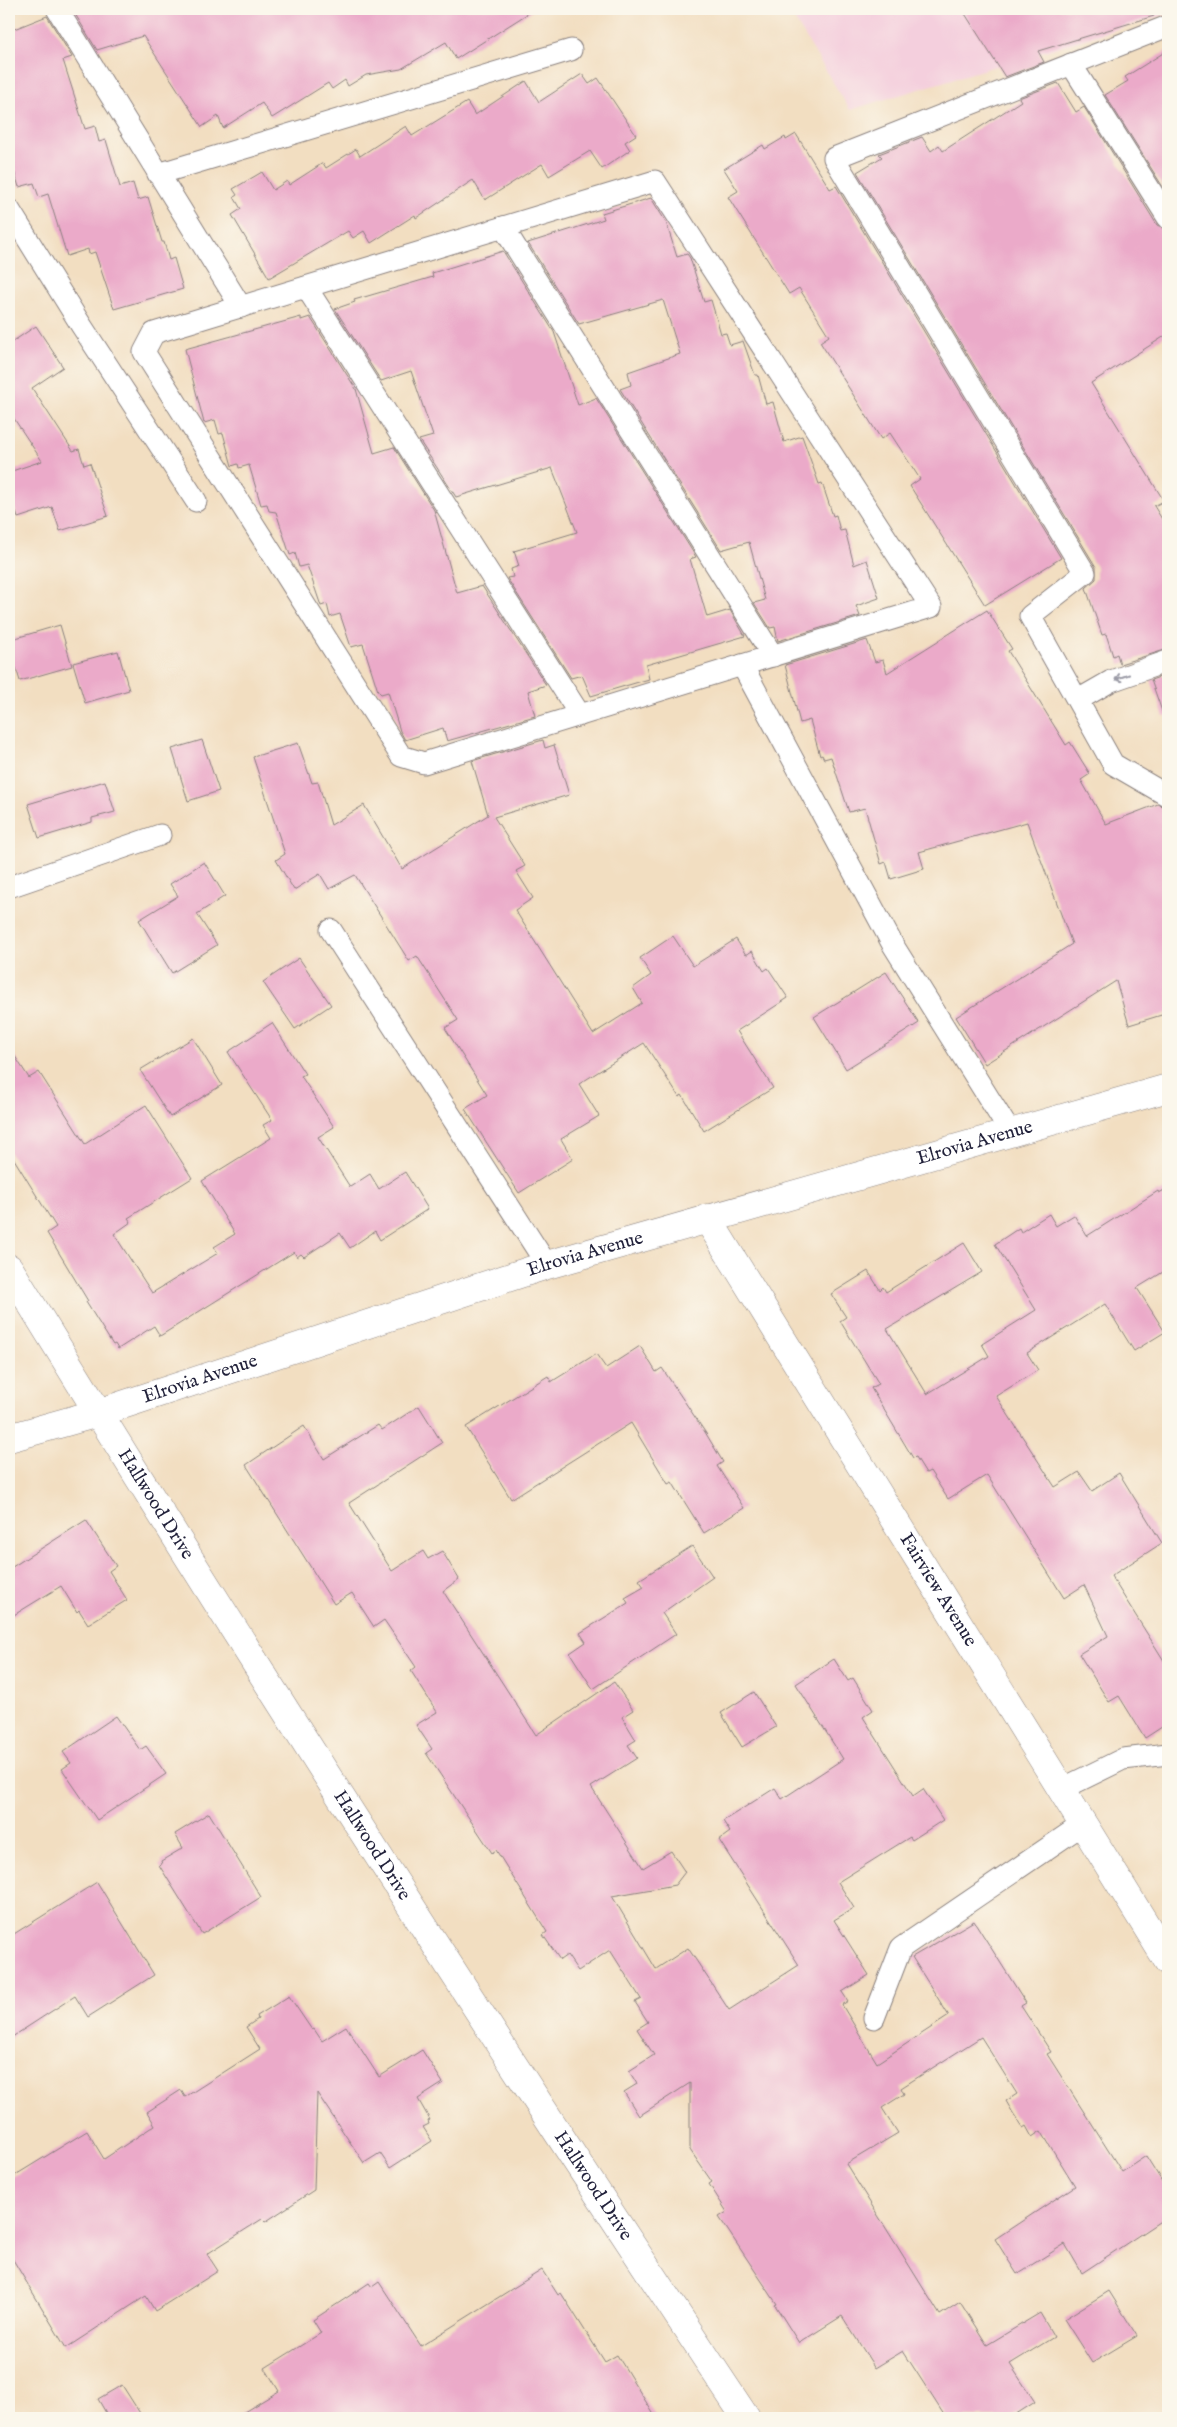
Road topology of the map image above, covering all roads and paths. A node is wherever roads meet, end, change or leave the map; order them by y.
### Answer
1 (57, 9) edge
2 (1168, 26) edge
3 (571, 50) dead end
4 (1071, 64) junction
5 (158, 174) junction
6 (9, 209) edge
7 (1168, 218) edge
8 (503, 228) junction
9 (306, 287) junction
10 (241, 307) junction
11 (196, 501) dead end
12 (773, 656) junction
13 (1168, 661) edge
14 (742, 665) junction
15 (1078, 700) junction
16 (580, 715) junction
17 (1168, 796) edge
18 (160, 835) dead end
19 (9, 887) edge
20 (331, 930) dead end
21 (1168, 1088) edge
22 (1010, 1132) junction
23 (708, 1218) junction
24 (547, 1265) junction
25 (9, 1268) edge
26 (98, 1413) junction
27 (9, 1438) edge
28 (1168, 1754) edge
29 (1062, 1789) junction
30 (1083, 1824) junction
31 (1168, 1961) edge
32 (874, 2018) dead end
33 (746, 2418) edge

1 - 5 lane
2 - 4 lane
3 - 5 lane
4 - 7 lane
4 - 15 lane
5 - 10 lane
6 - 11 lane
8 - 9 lane
8 - 12 lane
8 - 12 lane
9 - 10 lane
9 - 16 lane
10 - 16 lane
12 - 14 lane
13 -> 15 lane
14 - 16 lane
14 - 22 lane
15 - 17 lane
18 - 19 lane
20 - 24 lane
21 - 22 street, Elrovia Avenue
22 - 23 street, Elrovia Avenue
23 - 24 street, Elrovia Avenue
23 - 29 street, Fairview Avenue
24 - 26 street, Elrovia Avenue
25 - 26 street, Hallwood Drive
26 - 27 street, Elrovia Avenue
26 - 33 street, Hallwood Drive
28 - 29 lane
29 - 30 street, Fairview Avenue
30 - 31 street, Fairview Avenue
30 - 32 lane

